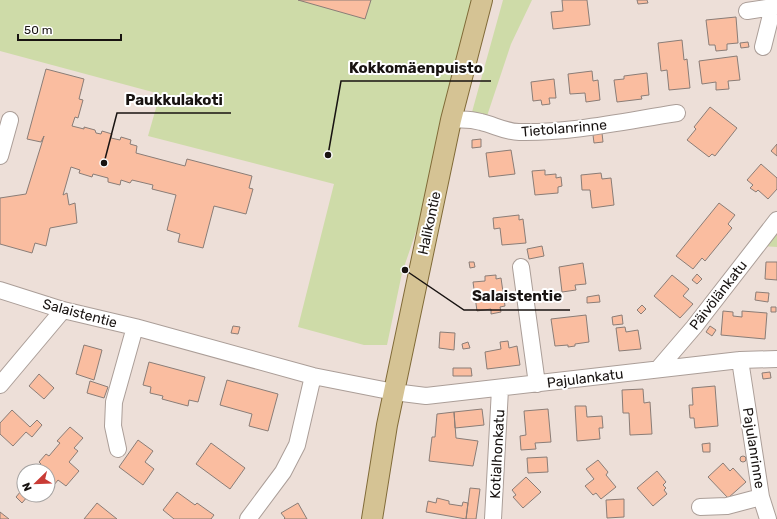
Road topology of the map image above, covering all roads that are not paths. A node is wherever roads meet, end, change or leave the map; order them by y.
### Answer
1 (482, 0) edge
2 (775, 4) edge
3 (747, 11) dead end
4 (763, 47) dead end
5 (677, 113) dead end
6 (10, 120) dead end
7 (451, 120) junction
8 (0, 156) edge
9 (777, 220) edge
10 (521, 267) dead end
11 (0, 290) edge
12 (64, 310) junction
13 (135, 327) junction
14 (777, 359) edge
15 (740, 360) junction
16 (658, 369) junction
17 (313, 376) junction
18 (537, 384) junction
19 (0, 385) edge
20 (500, 389) junction
21 (394, 392) junction
22 (118, 449) dead end
23 (761, 498) junction
24 (700, 507) dead end
25 (248, 519) edge
26 (372, 519) edge
27 (493, 519) edge
28 (768, 519) edge

1 - 7 main road, Halikontie
2 - 3 street
2 - 4 street
5 - 7 street, Tietolanrinne
6 - 8 street
7 - 21 main road, Halikontie
9 - 16 street, Päivölänkatu
10 - 18 street
11 - 12 street, Salaistentie
12 - 13 street, Salaistentie
12 - 19 street
13 - 17 street, Salaistentie
13 - 22 street
14 - 15 street, Pajulankatu
15 - 16 street, Pajulankatu
15 - 23 street, Pajulanrinne
16 - 18 street, Pajulankatu
17 - 21 street, Salaistentie
17 - 25 street
18 - 20 street, Pajulankatu
20 - 21 street, Pajulankatu
20 - 27 street, Kotialhonkatu
21 - 26 main road, Halikontie
23 - 24 street, Pajulanrinne
23 - 28 street

